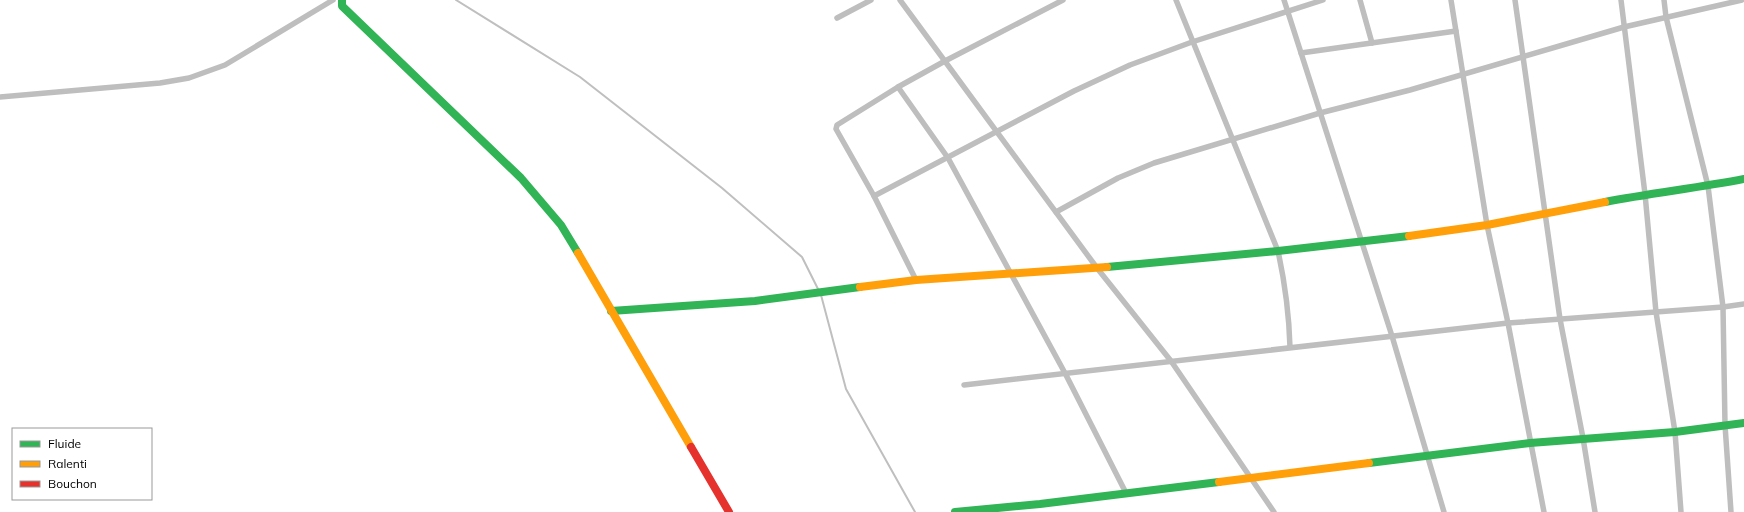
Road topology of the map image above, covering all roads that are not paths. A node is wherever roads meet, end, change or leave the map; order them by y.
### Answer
1 (333, 0) edge
2 (342, 0) edge
3 (871, 0) edge
4 (900, 0) edge
5 (1063, 0) edge
6 (1176, 0) edge
7 (1284, 0) edge
8 (1323, 0) edge
9 (1360, 0) edge
10 (1451, 0) edge
11 (1515, 0) edge
12 (1621, 0) edge
13 (1664, 0) edge
14 (1742, 0) edge
15 (1287, 11) junction
16 (1666, 17) junction
17 (837, 18) dead end
18 (1624, 28) junction
19 (1456, 31) junction
20 (1192, 42) junction
21 (1372, 43) junction
22 (1301, 53) junction
23 (1524, 56) junction
24 (945, 61) junction
25 (1463, 73) junction
26 (898, 87) junction
27 (0, 97) edge
28 (1320, 113) junction
29 (997, 131) junction
30 (1233, 140) junction
31 (948, 158) junction
32 (1744, 179) edge
33 (1708, 186) junction
34 (1645, 194) junction
35 (874, 196) junction
36 (1056, 212) junction
37 (1544, 214) junction
38 (1487, 225) junction
39 (1362, 241) junction
40 (1278, 251) junction
41 (1097, 268) junction
42 (1010, 273) junction
43 (916, 280) junction
44 (1744, 304) edge
45 (1723, 307) junction
46 (611, 311) junction
47 (1656, 312) junction
48 (1560, 319) junction
49 (1508, 324) junction
50 (1392, 336) junction
51 (1290, 347) junction
52 (1171, 361) junction
53 (1066, 375) junction
54 (964, 385) dead end
55 (1744, 423) edge
56 (1725, 425) junction
57 (1675, 432) junction
58 (1583, 438) junction
59 (1530, 443) junction
60 (1427, 455) junction
61 (1250, 478) junction
62 (1126, 493) junction
63 (729, 512) edge
64 (955, 512) edge
65 (1274, 512) edge
66 (1444, 512) edge
67 (1544, 512) edge
68 (1595, 512) edge
69 (1681, 512) edge
70 (1731, 512) edge

1 - 27 street
2 - 46 street
3 - 17 street
4 - 24 street
5 - 24 street
6 - 20 street
7 - 15 street
8 - 15 street
9 - 21 street
10 - 19 street
11 - 23 street
12 - 18 street
13 - 16 street
14 - 16 street
15 - 20 street
15 - 22 street
16 - 18 street
16 - 33 street
18 - 23 street
18 - 34 street
19 - 21 street
19 - 25 street
20 - 29 street
20 - 30 street
21 - 22 street
22 - 28 street
23 - 25 street
23 - 37 street
24 - 26 street
24 - 29 street
25 - 28 street
25 - 38 street
26 - 31 street
26 - 35 street
28 - 30 street
28 - 39 street
29 - 31 street
29 - 36 street
30 - 36 street
30 - 40 street
31 - 35 street
31 - 42 street
32 - 33 street
33 - 34 street
33 - 45 street
34 - 37 street
34 - 47 street
35 - 43 street
36 - 41 street
37 - 38 street
37 - 48 street
38 - 39 street
38 - 49 street
39 - 40 street
39 - 50 street
40 - 41 street
40 - 51 street
41 - 42 street
41 - 52 street
42 - 43 street
42 - 53 street
43 - 46 street
44 - 45 street
45 - 47 street
45 - 56 street
46 - 63 street
47 - 48 street
47 - 57 street
48 - 49 street
48 - 58 street
49 - 50 street
49 - 59 street
50 - 51 street
50 - 60 street
51 - 52 street
52 - 53 street
52 - 61 street
53 - 54 street
53 - 62 street
55 - 56 street
56 - 57 street
56 - 70 street
57 - 58 street
57 - 69 street
58 - 59 street
58 - 68 street
59 - 60 street
59 - 67 street
60 - 61 street
60 - 66 street
61 - 62 street
61 - 65 street
62 - 64 street

